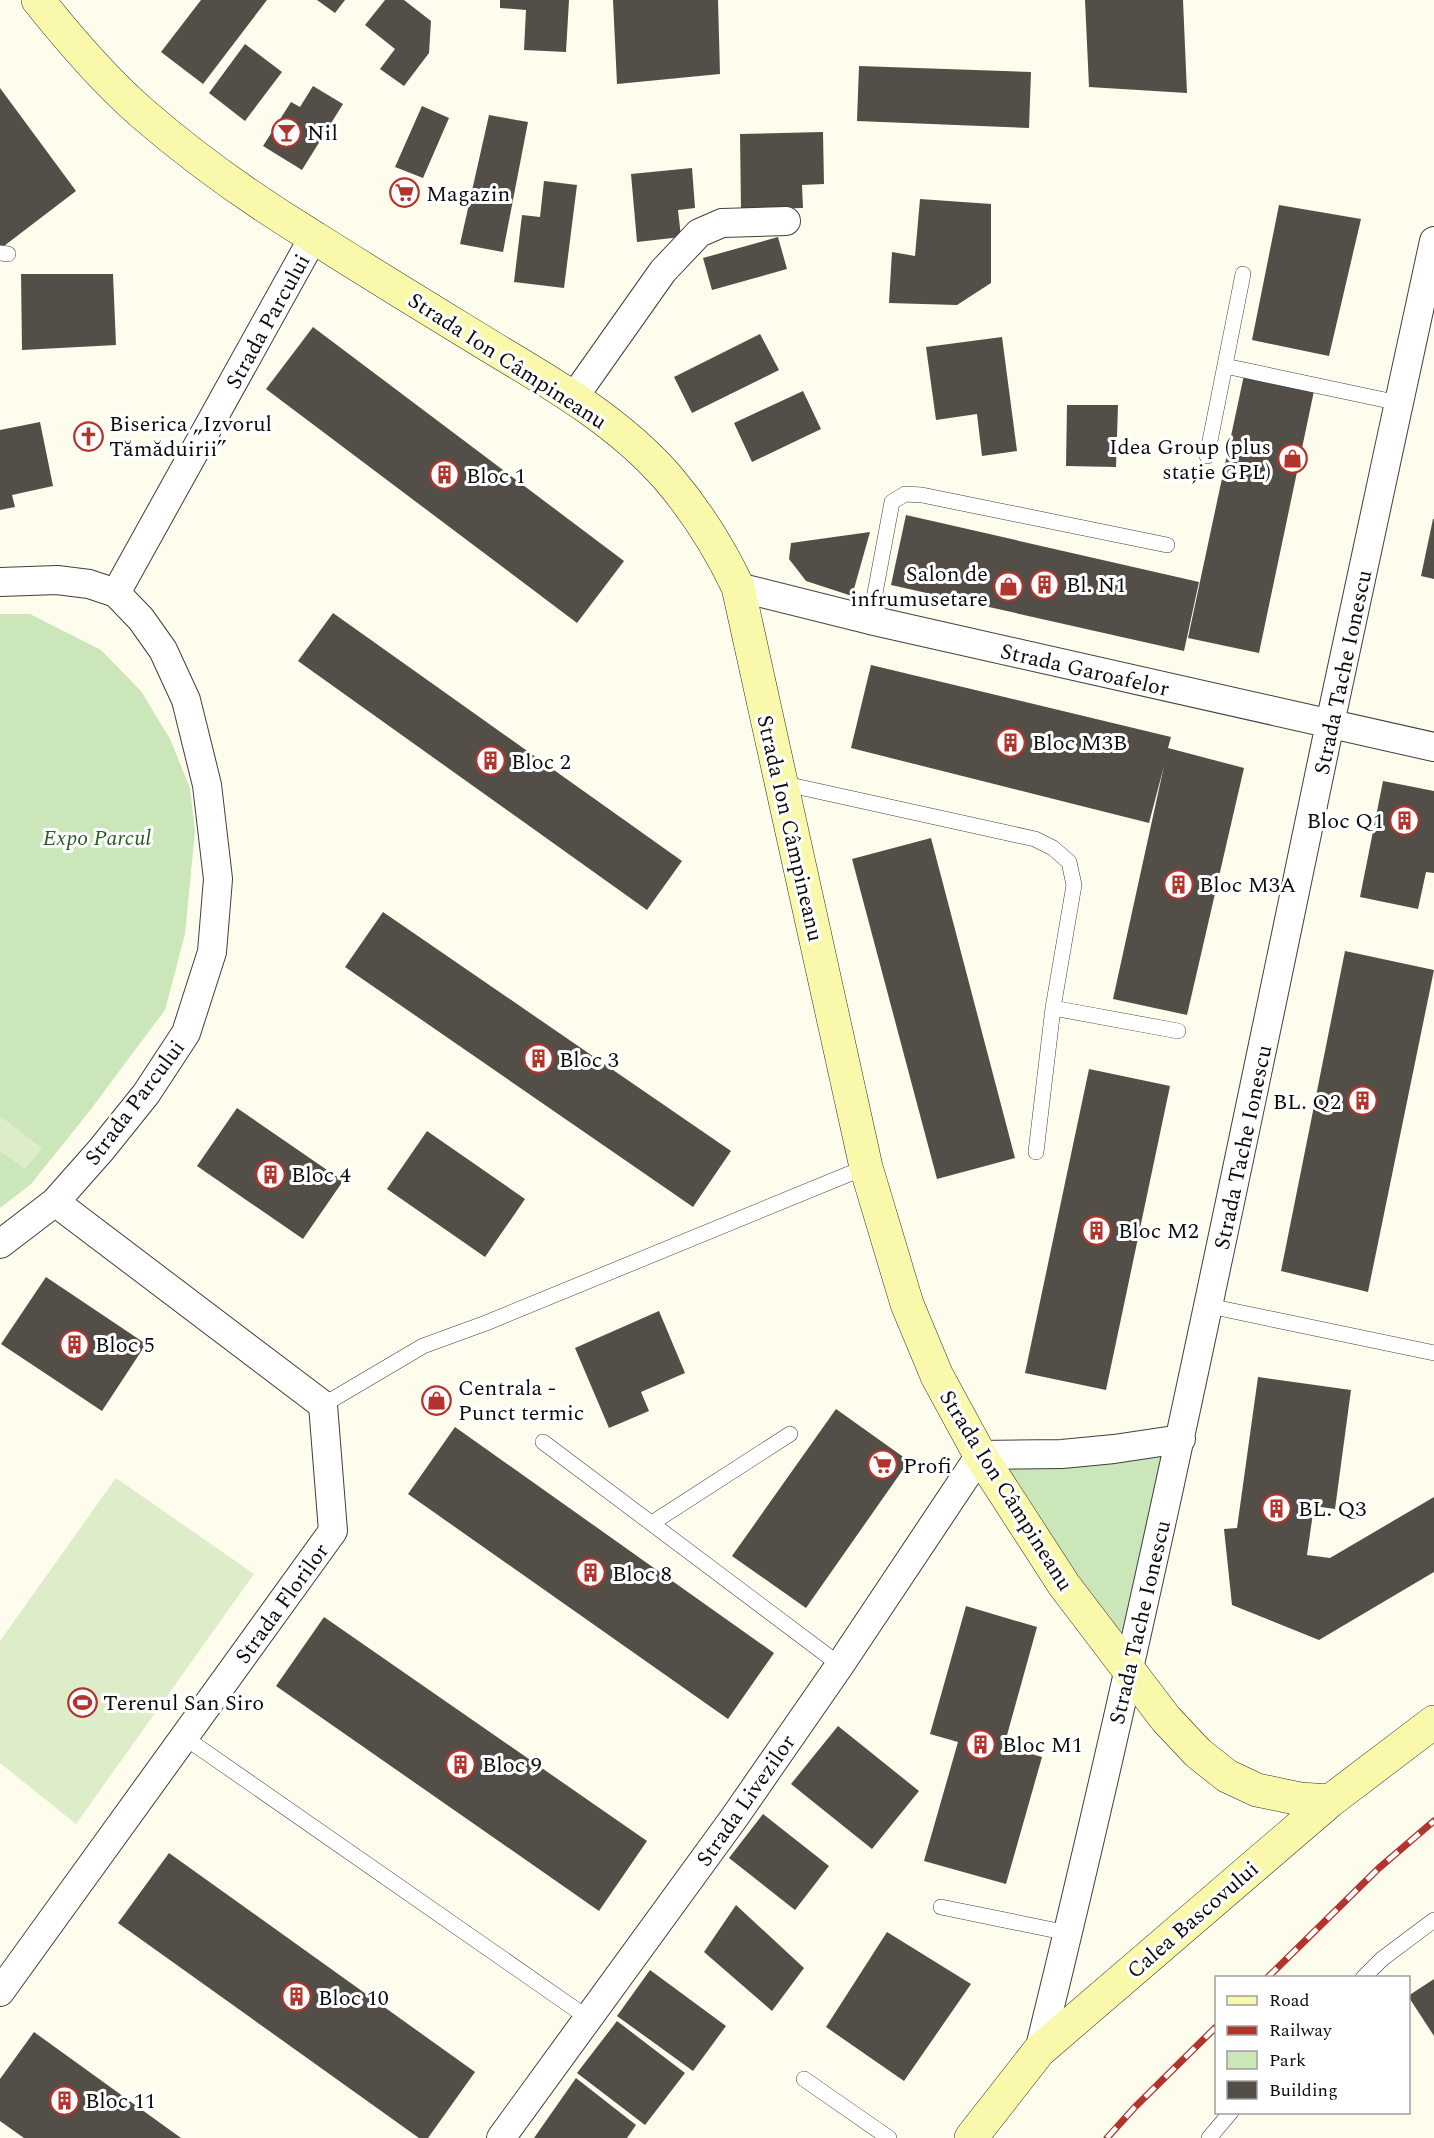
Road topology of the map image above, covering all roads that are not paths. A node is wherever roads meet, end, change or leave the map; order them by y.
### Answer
1 (38, 0) edge
2 (786, 221) dead end
3 (313, 238) junction
4 (1434, 241) edge
5 (1243, 274) dead end
6 (1225, 366) junction
7 (574, 397) junction
8 (1399, 403) junction
9 (1207, 456) dead end
10 (1167, 545) dead end
11 (0, 582) edge
12 (738, 587) junction
13 (116, 593) junction
14 (870, 620) junction
15 (1330, 724) junction
16 (1434, 747) edge
17 (781, 783) junction
18 (1053, 1008) junction
19 (1178, 1031) dead end
20 (1036, 1152) dead end
21 (866, 1167) junction
22 (55, 1202) junction
23 (0, 1244) edge
24 (1209, 1306) junction
25 (1434, 1353) edge
26 (323, 1405) junction
27 (790, 1434) dead end
28 (1181, 1439) junction
29 (543, 1442) dead end
30 (980, 1455) junction
31 (652, 1523) junction
32 (840, 1665) junction
33 (1128, 1668) junction
34 (1434, 1722) edge
35 (184, 1737) junction
36 (1330, 1801) junction
37 (941, 1907) dead end
38 (1434, 1920) edge
39 (1068, 1933) junction
40 (1365, 1976) edge
41 (0, 1992) edge
42 (588, 2018) junction
43 (1039, 2051) junction
44 (804, 2079) dead end
45 (1229, 2114) edge
46 (992, 2125) edge
47 (501, 2138) edge
48 (889, 2138) edge
49 (971, 2138) edge
50 (1209, 2138) edge

1 - 3 street, Strada Ion Câmpineanu
2 - 7 street
3 - 7 street, Strada Ion Câmpineanu
3 - 13 street, Strada Parcului
4 - 8 street, Strada Tache Ionescu
5 - 6 lane
6 - 8 lane
6 - 9 lane
7 - 12 street, Strada Ion Câmpineanu
8 - 15 street, Strada Tache Ionescu
10 - 14 lane
11 - 13 street, Strada Parcului
12 - 14 street, Strada Garoafelor
12 - 17 street, Strada Ion Câmpineanu
13 - 22 street, Strada Parcului
14 - 15 street, Strada Garoafelor
15 - 16 street, Strada Garoafelor
15 - 24 street, Strada Tache Ionescu
17 - 18 lane
17 - 21 street, Strada Ion Câmpineanu
18 - 19 lane
18 - 20 lane
21 - 26 lane
21 - 30 street, Strada Ion Câmpineanu
22 - 23 street, Strada Parcului
22 - 26 street
24 - 25 lane
24 - 28 street, Strada Tache Ionescu
26 - 35 street, Strada Florilor
27 - 31 lane
28 - 30 street
28 - 33 street, Strada Tache Ionescu
29 - 31 lane
30 - 32 street, Strada Livezilor
30 - 33 street, Strada Ion Câmpineanu
31 - 32 lane
32 - 42 street, Strada Livezilor
33 - 36 street, Strada Ion Câmpineanu
33 - 39 street, Strada Tache Ionescu
34 - 36 street, Calea Bascovului
35 - 41 street, Strada Florilor
35 - 42 lane
36 - 43 street, Calea Bascovului
37 - 39 lane
38 - 40 lane
39 - 43 street, Strada Tache Ionescu
42 - 47 street, Strada Livezilor
43 - 46 street, Calea Bascovului
44 - 48 lane
45 - 50 lane
46 - 49 street, Calea Bascovului

